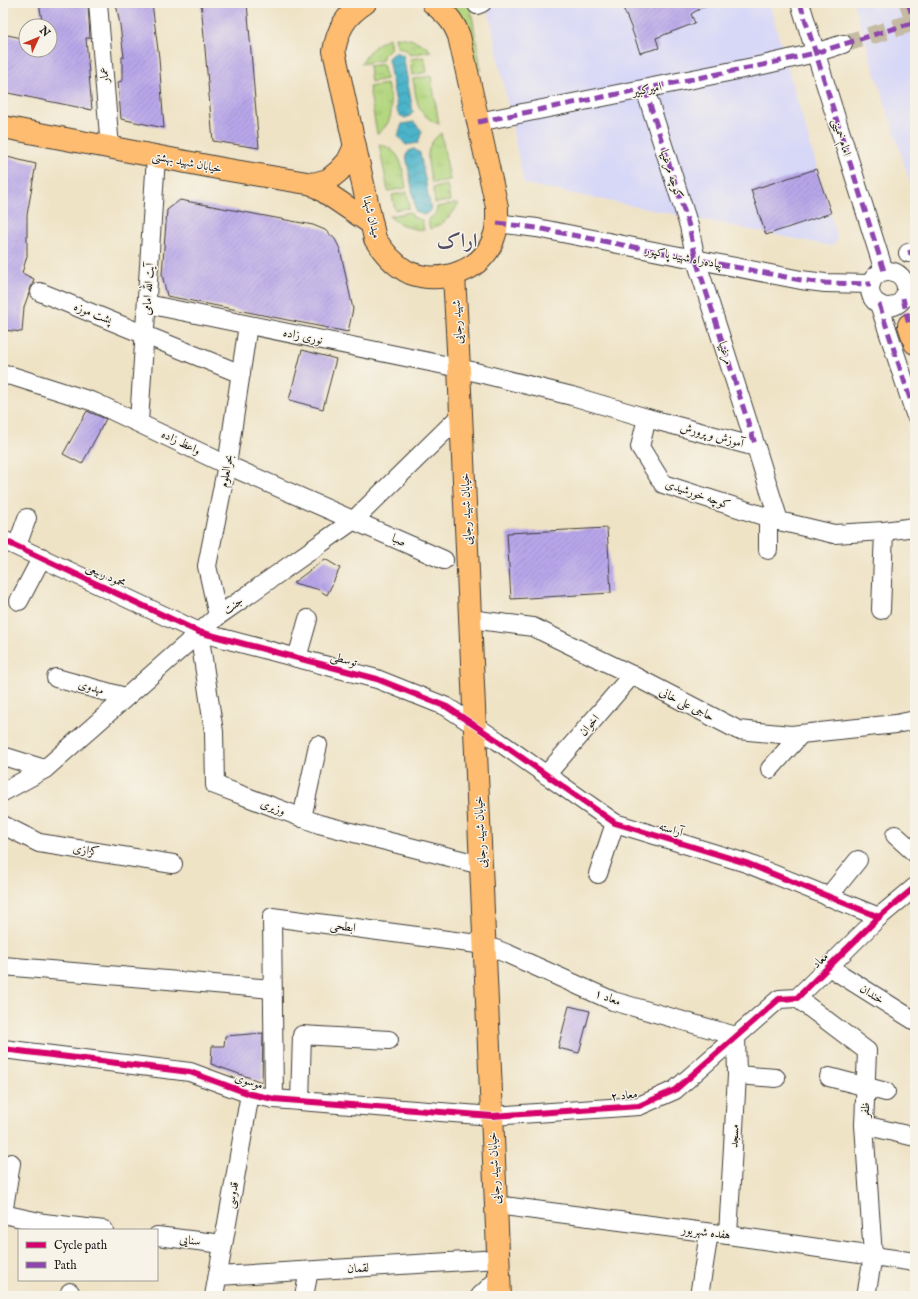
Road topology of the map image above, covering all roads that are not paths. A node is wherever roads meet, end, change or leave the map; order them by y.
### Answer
1 (98, 3) edge
2 (364, 3) edge
3 (433, 3) edge
4 (800, 3) edge
5 (843, 44) tunnel mouth
6 (815, 53) junction
7 (645, 89) junction
8 (478, 122) junction
9 (3, 127) edge
10 (355, 146) junction
11 (110, 148) junction
12 (156, 157) junction
13 (313, 184) junction
14 (497, 223) junction
15 (372, 224) junction
16 (696, 260) junction
17 (884, 272) junction
18 (454, 275) junction
19 (871, 284) junction
20 (40, 292) dead end
21 (903, 298) junction
22 (147, 304) junction
23 (879, 304) junction
24 (248, 325) junction
25 (913, 329) edge
26 (145, 334) junction
27 (459, 368) junction
28 (241, 374) junction
29 (3, 375) edge
30 (915, 414) edge
31 (461, 415) junction
32 (647, 418) junction
33 (139, 422) junction
34 (756, 446) junction
35 (228, 465) junction
36 (26, 518) dead end
37 (773, 519) junction
38 (354, 520) junction
39 (915, 527) edge
40 (884, 531) junction
41 (7, 544) edge
42 (768, 550) dead end
43 (42, 557) junction
44 (444, 560) dead end
45 (19, 601) dead end
46 (882, 610) dead end
47 (218, 616) junction
48 (308, 619) dead end
49 (470, 619) junction
50 (199, 632) junction
51 (297, 658) junction
52 (632, 675) junction
53 (56, 678) dead end
54 (125, 697) junction
55 (915, 720) edge
56 (475, 725) junction
57 (801, 734) junction
58 (318, 745) dead end
59 (3, 756) edge
60 (45, 769) junction
61 (770, 769) dead end
62 (546, 775) junction
63 (3, 792) edge
64 (302, 818) junction
65 (615, 823) junction
66 (3, 825) edge
67 (895, 835) dead end
68 (915, 853) edge
69 (858, 860) dead end
70 (173, 864) dead end
71 (481, 866) junction
72 (598, 874) dead end
73 (915, 887) edge
74 (828, 897) junction
75 (879, 917) junction
76 (485, 945) junction
77 (3, 966) edge
78 (828, 967) junction
79 (272, 989) junction
80 (797, 998) junction
81 (915, 1021) edge
82 (736, 1036) junction
83 (390, 1040) dead end
84 (3, 1049) edge
85 (737, 1074) junction
86 (829, 1077) dead end
87 (776, 1078) dead end
88 (866, 1087) junction
89 (886, 1092) dead end
90 (250, 1094) junction
91 (274, 1099) junction
92 (300, 1101) junction
93 (492, 1116) junction
94 (864, 1125) junction
95 (915, 1137) edge
96 (11, 1163) dead end
97 (496, 1205) junction
98 (3, 1214) edge
99 (44, 1226) edge
100 (89, 1229) edge
101 (709, 1233) junction
102 (728, 1235) junction
103 (158, 1236) edge
104 (224, 1244) junction
105 (873, 1256) junction
106 (915, 1262) edge
107 (308, 1271) junction
108 (218, 1276) junction
109 (499, 1278) edge
110 (214, 1296) edge
111 (304, 1296) edge
112 (480, 1296) edge
113 (699, 1296) edge
114 (866, 1296) edge

1 - 11 street, عمار
2 - 10 main road, میدان شهدا
3 - 8 main road, میدان شهدا
4 - 6 street, امام خمینی
5 - 6 street, امیرکبیر
6 - 7 street, امیرکبیر
6 - 17 street, امام خمینی
7 - 8 street, امیرکبیر
7 - 16 street, کوچه مرغیها
8 - 14 main road, میدان شهدا
9 - 11 main road, خیابان شهید بهشتی
10 - 13 main road, خیابان شهید بهشتی
10 - 15 main road, میدان شهدا
11 - 12 main road, خیابان شهید بهشتی
12 - 13 main road, خیابان شهید بهشتی
12 - 22 street, آیت الله امامی
13 - 15 main road
14 - 16 street, پیاده‌راه شهید پاکپور
14 - 18 main road, میدان شهدا
15 - 18 main road, میدان شهدا
16 - 19 street, پیاده‌راه شهید پاکپور
16 - 34 street, مرغیها
17 - 19 street
17 - 21 street
18 - 27 main road, شهید رجایی
19 - 23 street
20 - 26 street, پشت موزه
21 - 23 street
21 - 25 street
22 - 24 street, نوری زاده
22 - 26 street, آیت الله امامی
23 - 30 street
24 - 27 street, نوری زاده
24 - 28 street, بحرالعلوم
26 - 28 street, پشت موزه
26 - 33 street, آیت الله امامی
27 - 31 main road, خیابان شهید رجایی
27 - 32 street, آموزش و پرورش
28 - 35 street, بحرالعلوم
29 - 33 street, واعظ زاده
31 - 38 street, جنت
31 - 49 main road, خیابان شهید رجایی
32 - 34 street, آموزش و پرورش
32 - 37 street, کوچه خورشیدی
33 - 35 street, واعظ زاده
34 - 37 street, آموزش و پرورش
35 - 38 street, واعظ زاده
35 - 47 street, بحرالعلوم
36 - 41 street
37 - 40 street
37 - 42 street, آموزش و پرورش
38 - 44 street, صبا
38 - 47 street, جنت
39 - 40 street
40 - 46 street
41 - 43 street, محمود ربیعی
43 - 45 street
43 - 50 street, محمود ربیعی
47 - 50 street, جنت
48 - 51 street
49 - 52 street, حاجی علی خانی
49 - 56 main road, خیابان شهید رجایی
50 - 51 street, توسطی
50 - 54 street, جنت
50 - 64 street, وزیری
51 - 56 street, توسطی
52 - 57 street, حاجی علی خانی
52 - 62 street, اخوان
53 - 54 street, مهدوی
54 - 60 street, جنت
55 - 57 street, حاجی علی خانی
56 - 62 street, آراسته
56 - 71 main road, خیابان شهید رجایی
57 - 61 street
58 - 64 street
59 - 60 street
60 - 63 street, جنت
62 - 65 street, آراسته
64 - 71 street, وزیری
65 - 72 street
65 - 74 street, آراسته
66 - 70 street, کزازی
67 - 68 street
69 - 74 street
71 - 76 main road, خیابان شهید رجایی
73 - 75 street, معاد
74 - 75 street, آراسته
75 - 78 street, معاد
76 - 79 street, ابطحی
76 - 82 street, معاد ۱
76 - 93 main road, خیابان شهید رجایی
77 - 79 street
78 - 80 street, معاد
78 - 81 street, خندان
79 - 91 street, ابطحی
80 - 82 street
80 - 88 street, ظفر
82 - 85 street, مسجد
82 - 93 street, معاد ۲
83 - 92 street
84 - 90 street, موسوی
85 - 87 street
85 - 102 street, مسجد
86 - 88 street
88 - 89 street
88 - 94 street, ظفر
90 - 91 street, موسوی
90 - 104 street, قدوسی
91 - 92 street, موسوی
92 - 93 street, موسوی
93 - 97 main road, خیابان شهید رجایی
94 - 95 street
94 - 105 street, ظفر
96 - 98 street
97 - 101 street, هفده شهریور
97 - 109 main road, خیابان شهید رجایی
98 - 99 street
99 - 100 street
101 - 102 street, هفده شهریور
101 - 113 street
102 - 105 street, هفده شهریور
103 - 104 street, سنایی
104 - 108 street, قدوسی
105 - 106 street, هفده شهریور
105 - 114 street, ظفر
107 - 108 street, لقمان
107 - 109 street, لقمان
107 - 111 street
108 - 110 street, قدوسی
109 - 112 street

